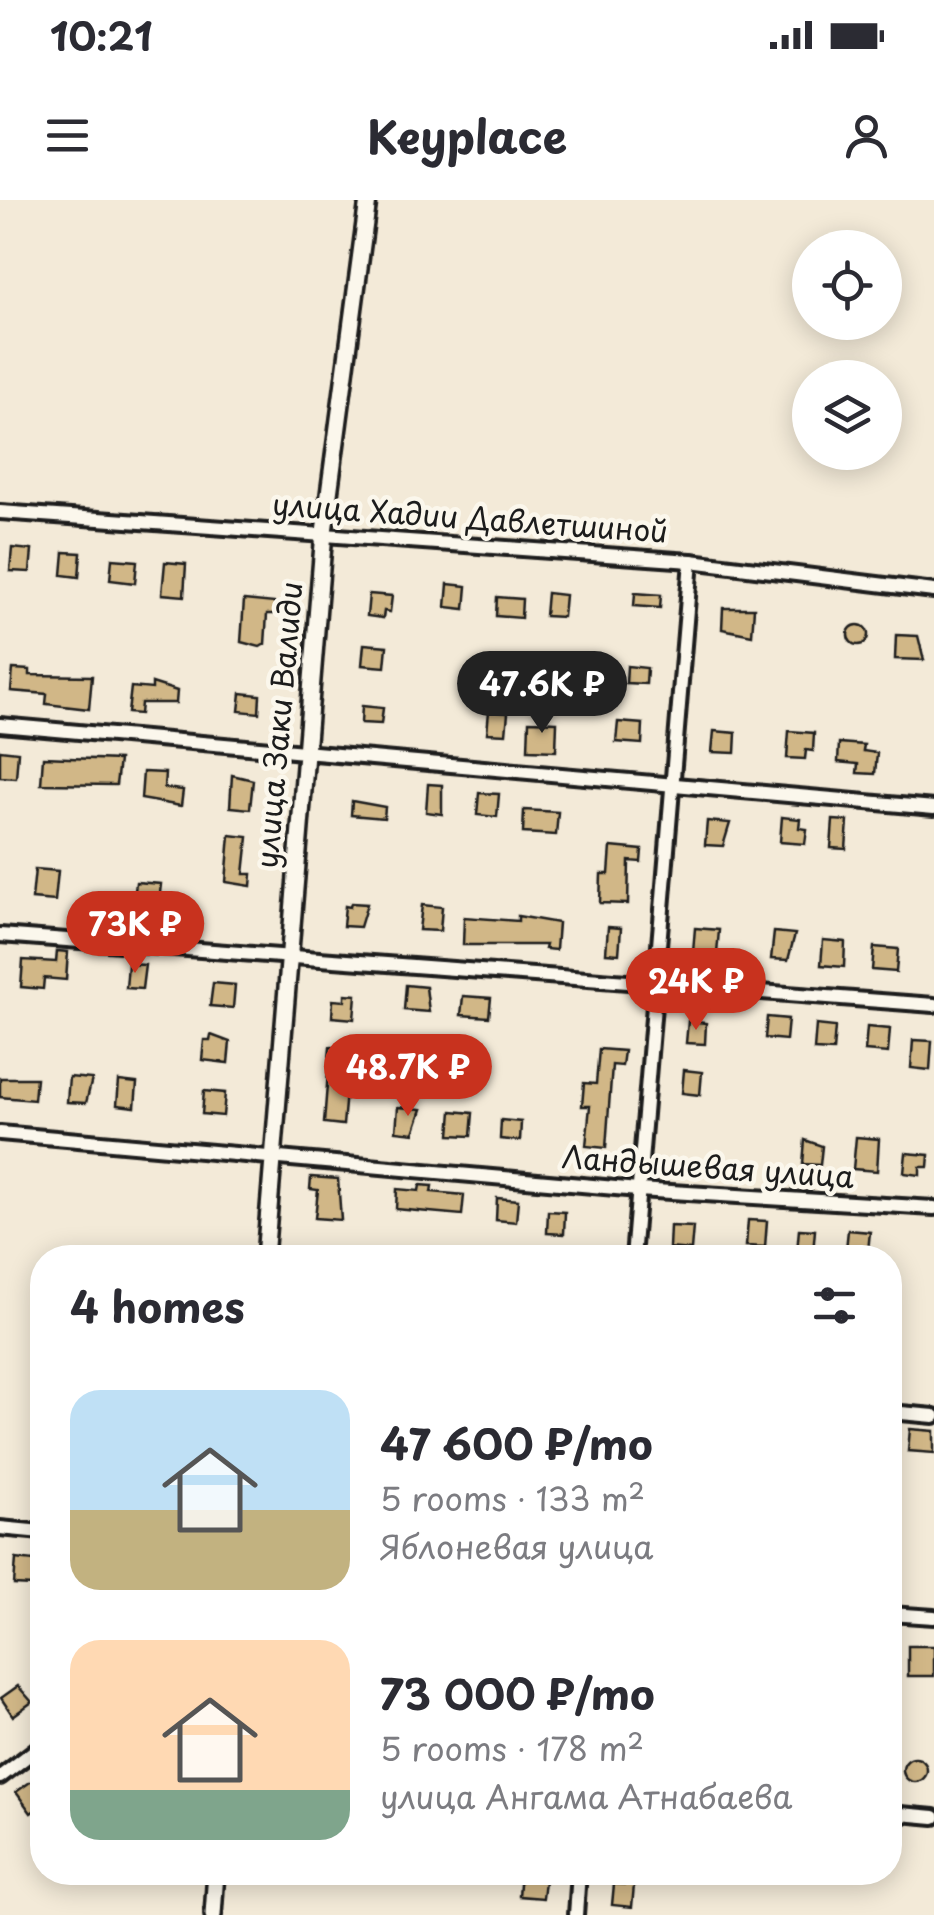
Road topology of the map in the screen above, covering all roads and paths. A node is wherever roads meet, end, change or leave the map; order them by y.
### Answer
1 (368, 200) edge
2 (0, 512) edge
3 (324, 532) junction
4 (692, 561) junction
5 (934, 591) edge
6 (0, 725) edge
7 (305, 754) junction
8 (669, 788) junction
9 (934, 808) edge
10 (0, 934) edge
11 (288, 955) junction
12 (656, 983) junction
13 (934, 1005) edge
14 (0, 1133) edge
15 (274, 1156) junction
16 (638, 1190) junction
17 (934, 1208) edge
18 (266, 1245) edge
19 (634, 1245) edge
20 (902, 1413) edge
21 (934, 1416) edge
22 (0, 1528) edge
23 (30, 1531) edge
24 (902, 1615) edge
25 (934, 1618) edge
26 (30, 1755) edge
27 (0, 1777) edge
28 (902, 1814) edge
29 (934, 1817) edge
30 (215, 1885) edge
31 (578, 1885) edge
32 (213, 1915) edge
33 (576, 1915) edge

1 - 3 street, улица Заки Валиди
2 - 3 street, улица Хадии Давлетшиной
3 - 4 street, улица Хадии Давлетшиной
3 - 7 street, улица Заки Валиди
4 - 5 street, улица Хадии Давлетшиной
4 - 8 street
6 - 7 street
7 - 8 street
7 - 11 street, улица Заки Валиди
8 - 9 street
8 - 12 street
10 - 11 street
11 - 12 street
11 - 15 street, улица Заки Валиди
12 - 13 street
12 - 16 street
14 - 15 street, Ландышевая улица
15 - 16 street, Ландышевая улица
15 - 18 street, улица Заки Валиди
16 - 17 street, Ландышевая улица
16 - 19 street
20 - 21 street
22 - 23 street
24 - 25 street
26 - 27 street
28 - 29 street
30 - 32 street
31 - 33 street

